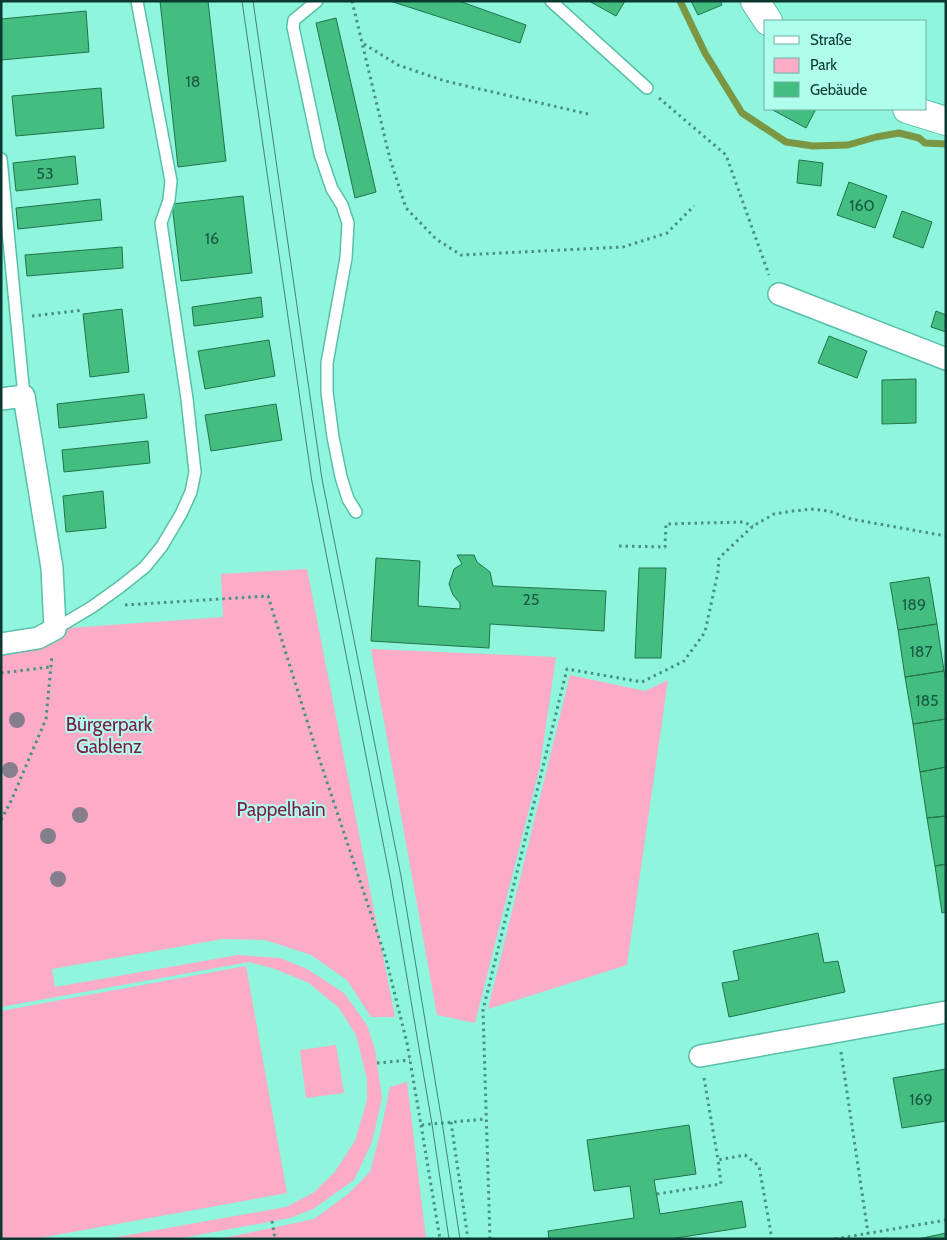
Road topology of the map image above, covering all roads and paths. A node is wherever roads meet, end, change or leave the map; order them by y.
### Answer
1 (137, 1) edge
2 (317, 1) edge
3 (352, 1) edge
4 (551, 1) edge
5 (755, 1) edge
6 (767, 20) edge
7 (363, 43) junction
8 (647, 88) joint
9 (910, 110) edge
10 (588, 114) dead end
11 (946, 122) edge
12 (1, 159) edge
13 (694, 206) dead end
14 (779, 294) joint
15 (83, 310) dead end
16 (16, 318) junction
17 (946, 359) edge
18 (24, 396) junction
19 (1, 399) edge
20 (356, 512) dead end
21 (753, 526) junction
22 (946, 536) edge
23 (619, 546) dead end
24 (92, 607) junction
25 (55, 630) junction
26 (1, 644) edge
27 (51, 667) junction
28 (1, 673) edge
29 (1, 820) edge
30 (946, 1012) edge
31 (838, 1031) junction
32 (700, 1056) joint
33 (410, 1060) junction
34 (377, 1063) dead end
35 (486, 1119) junction
36 (451, 1122) junction
37 (421, 1126) junction
38 (718, 1160) junction
39 (657, 1194) dead end
40 (946, 1220) edge
41 (272, 1221) dead end
42 (868, 1233) junction
43 (275, 1239) edge
44 (440, 1239) edge
45 (468, 1239) edge
46 (490, 1239) edge
47 (772, 1239) edge
48 (835, 1239) edge
49 (867, 1239) edge

1 - 24 lane
2 - 20 lane
3 - 7 path
4 - 8 lane
5 - 6 street
7 - 10 path
7 - 13 path
8 - 14 path
9 - 11 street
12 - 16 lane
14 - 17 street
15 - 16 path
16 - 18 lane
18 - 19 street
18 - 25 street
21 - 22 path
21 - 23 path
21 - 35 path
24 - 25 lane
24 - 33 path
25 - 26 street
25 - 27 path
27 - 28 path
27 - 29 path
30 - 31 street
31 - 32 street
31 - 42 path
32 - 38 path
33 - 34 path
33 - 37 path
35 - 36 path
35 - 46 path
36 - 37 path
36 - 45 path
37 - 44 path
38 - 39 path
38 - 47 path
40 - 42 path
41 - 43 path
42 - 48 path
42 - 49 path

